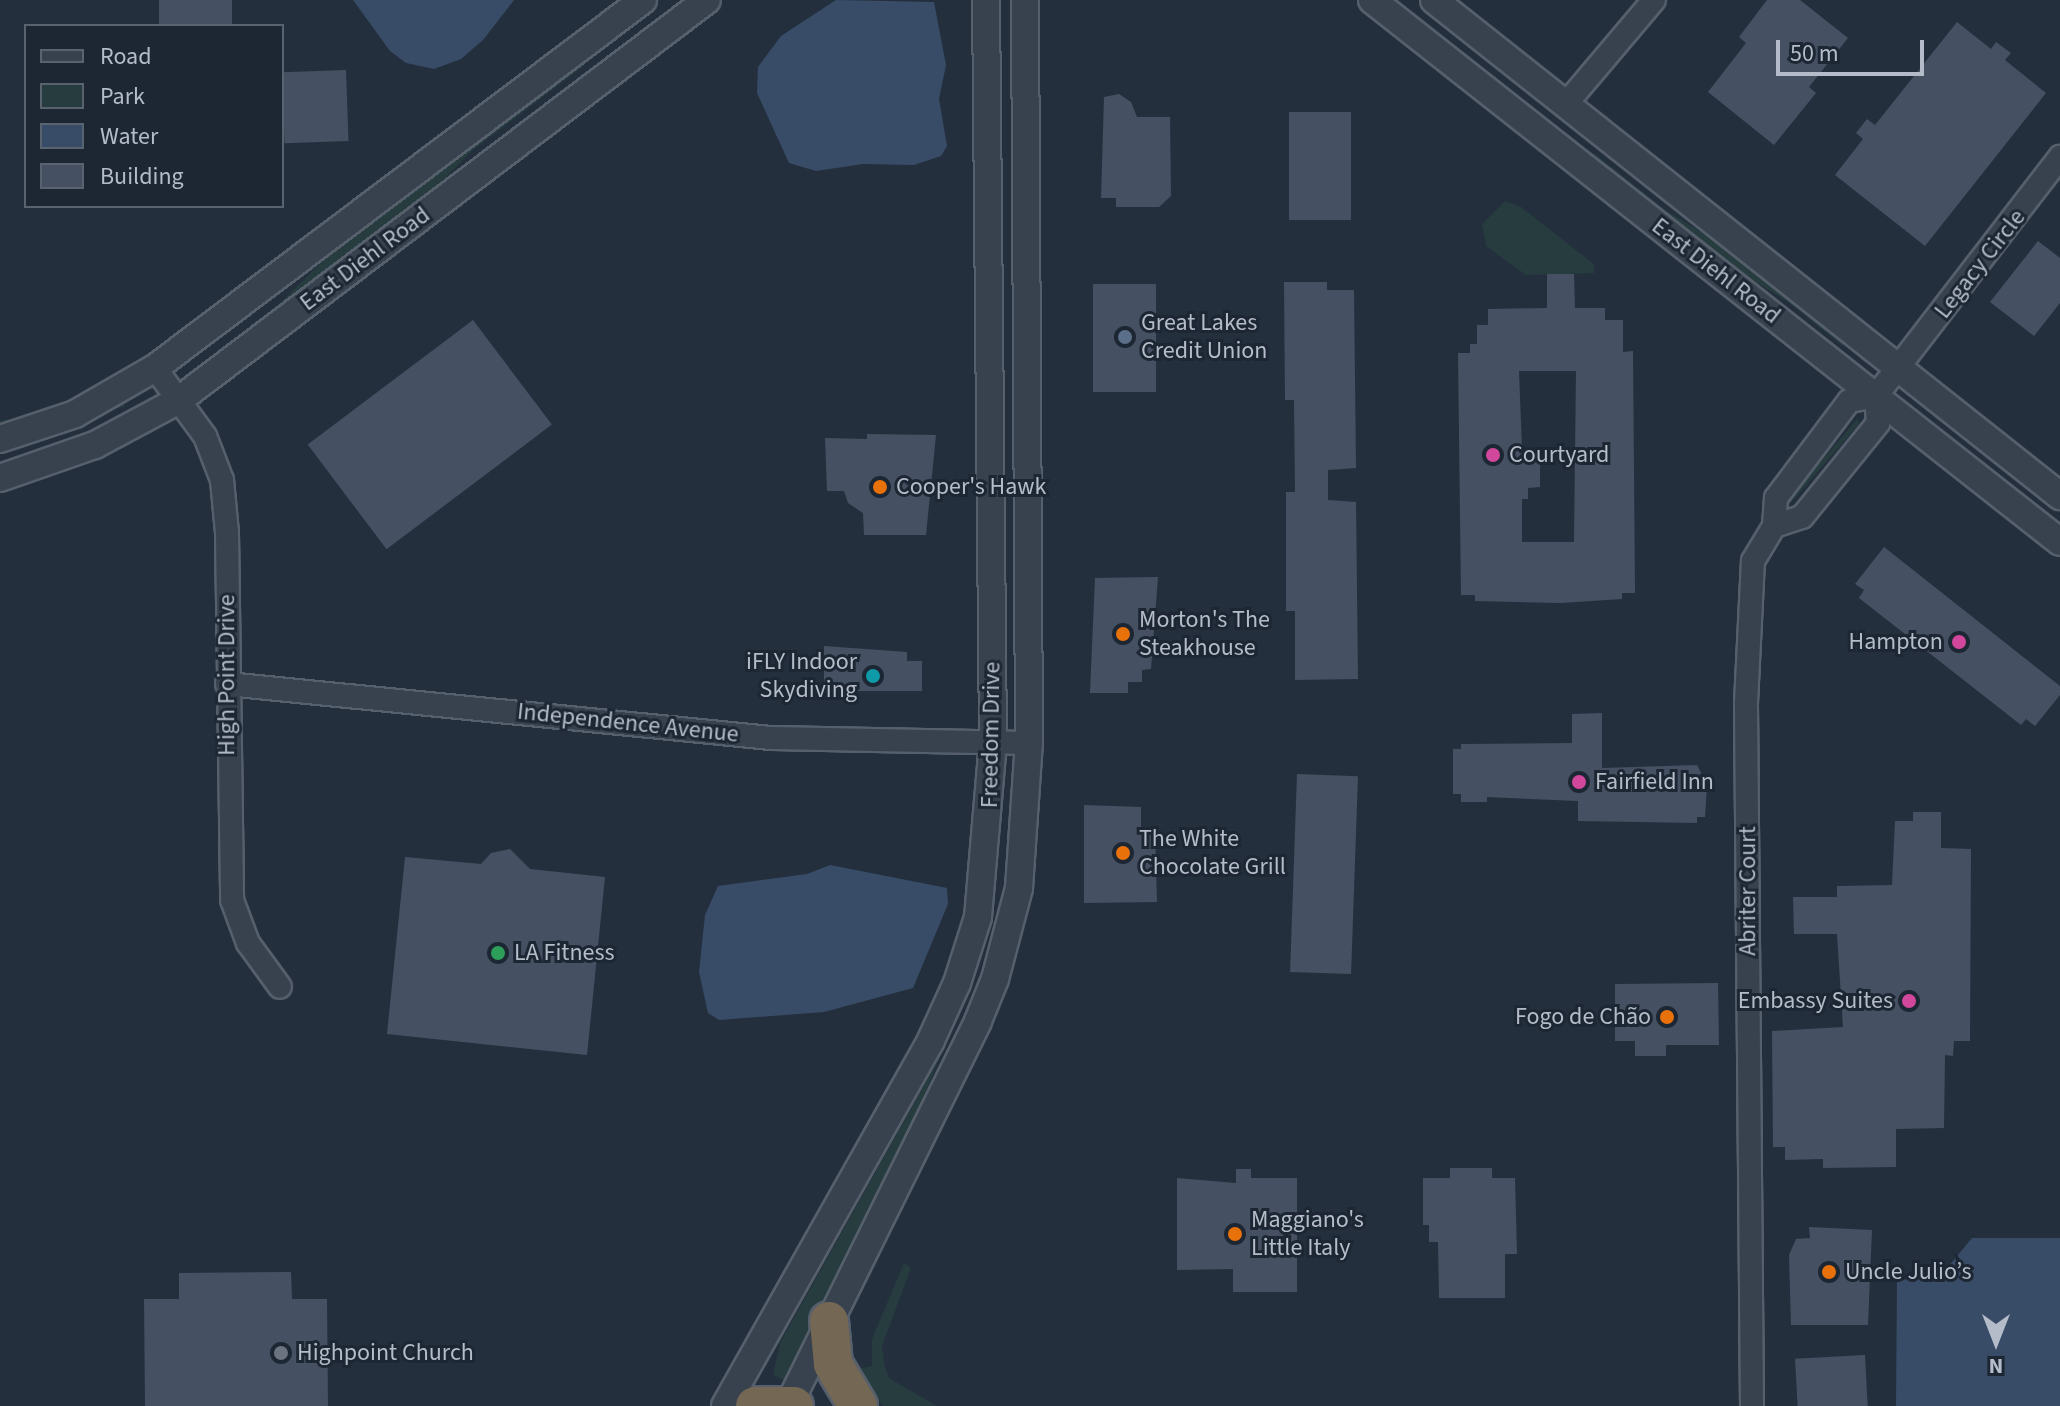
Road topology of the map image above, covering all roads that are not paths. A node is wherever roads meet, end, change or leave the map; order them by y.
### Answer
1 (643, 0) edge
2 (707, 0) edge
3 (976, 0) edge
4 (986, 0) edge
5 (1025, 0) edge
6 (1041, 0) edge
7 (1372, 0) edge
8 (1434, 0) edge
9 (1654, 0) edge
10 (1025, 47) junction
11 (986, 48) junction
12 (1566, 104) junction
13 (2060, 157) edge
14 (155, 368) junction
15 (1898, 368) junction
16 (1876, 396) junction
17 (179, 400) junction
18 (0, 439) edge
19 (0, 478) edge
20 (2060, 496) edge
21 (1774, 526) junction
22 (2060, 542) edge
23 (227, 684) junction
24 (993, 742) junction
25 (1029, 743) junction
26 (280, 987) dead end
27 (829, 1321) junction
28 (780, 1405) edge
29 (725, 1406) edge
30 (858, 1406) edge
31 (1752, 1406) edge

1 - 14 street, East Diehl Road
2 - 17 street, East Diehl Road
3 - 11 street
4 - 11 street, Freedom Drive
5 - 10 street, Freedom Drive
6 - 10 street
7 - 16 street, East Diehl Road
8 - 12 street, East Diehl Road
9 - 12 street
10 - 25 street, Freedom Drive
11 - 24 street, Freedom Drive
12 - 15 street, East Diehl Road
13 - 15 street, Legacy Circle
14 - 17 street, High Point Drive
14 - 18 street, East Diehl Road
15 - 16 street, Abriter Court
15 - 20 street, East Diehl Road
16 - 21 street, Abriter Court
16 - 21 street, Abriter Court
16 - 22 street, East Diehl Road
17 - 19 street, East Diehl Road
17 - 23 street, High Point Drive
21 - 31 street, Abriter Court
23 - 24 street, Independence Avenue
23 - 26 street, High Point Drive
24 - 25 street, Independence Avenue
24 - 29 street, Freedom Drive
25 - 27 street, Freedom Drive
27 - 28 street, Freedom Drive
27 - 30 highway

